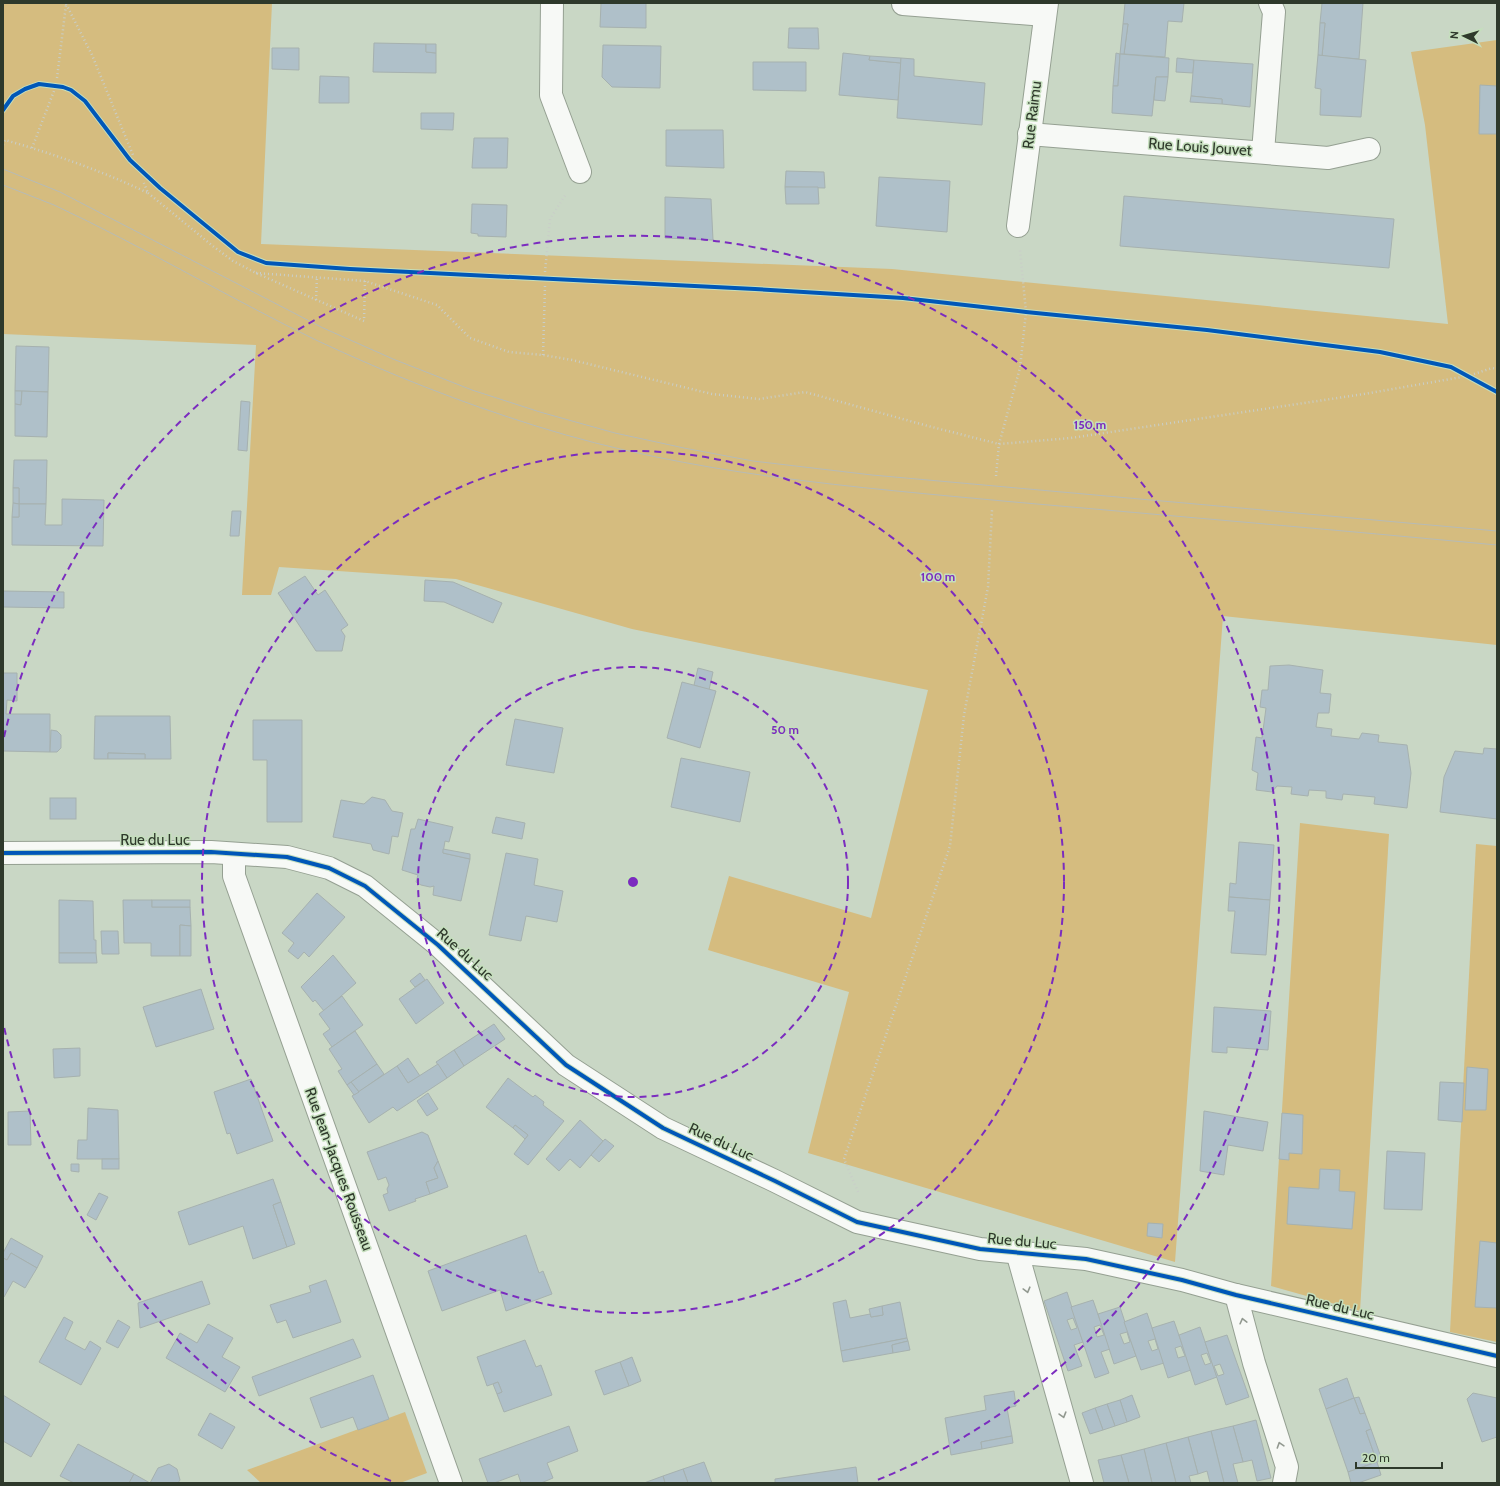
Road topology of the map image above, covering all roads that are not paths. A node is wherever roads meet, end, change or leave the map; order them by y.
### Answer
1 (552, 3) edge
2 (903, 3) edge
3 (1270, 3) edge
4 (1046, 9) edge
5 (1030, 134) junction
6 (1369, 149) dead end
7 (1263, 152) junction
8 (580, 172) road end
9 (1018, 226) road end
10 (3, 853) edge
11 (234, 854) junction
12 (1017, 1252) junction
13 (1236, 1295) junction
14 (1497, 1356) edge
15 (451, 1483) edge
16 (1082, 1483) edge
17 (1284, 1483) edge

1 - 8 street
2 - 4 street
3 - 7 street
4 - 5 street, Rue Raimu
5 - 7 street, Rue Louis Jouvet
5 - 9 street, Rue Raimu
6 - 7 street, Rue Louis Jouvet
10 - 11 street, Rue du Luc
11 - 12 street, Rue du Luc
11 - 15 street, Rue Jean-Jacques Rousseau
12 - 13 street, Rue du Luc
12 -> 16 street
13 - 14 street, Rue du Luc
17 -> 13 street

